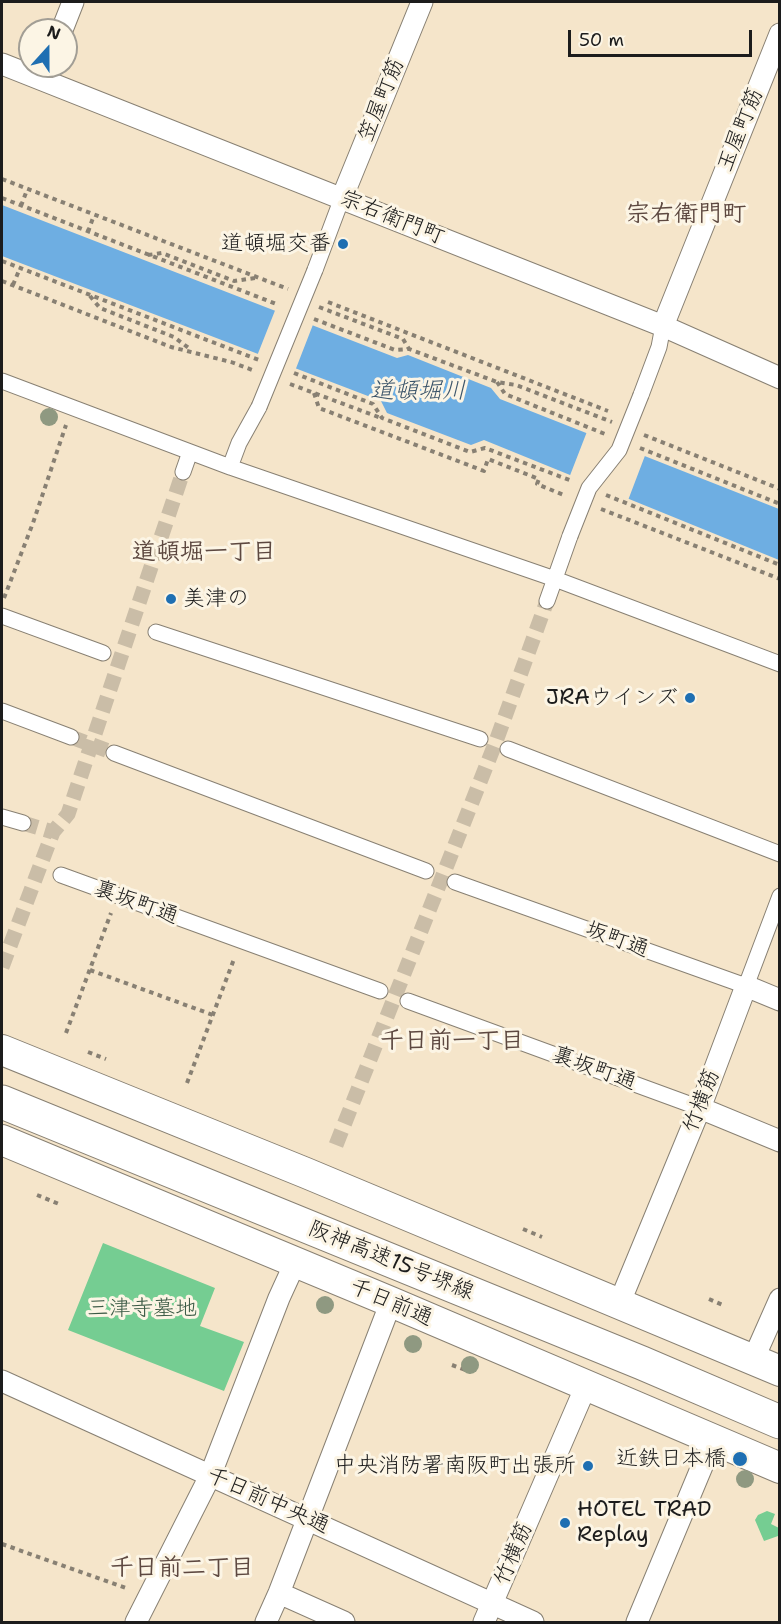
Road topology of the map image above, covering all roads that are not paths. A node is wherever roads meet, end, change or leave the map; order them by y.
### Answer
1 (73, 2) edge
2 (422, 2) edge
3 (67, 18) edge
4 (780, 34) edge
5 (2, 64) edge
6 (18, 67) edge
7 (58, 78) edge
8 (342, 198) junction
9 (663, 326) junction
10 (780, 378) edge
11 (2, 381) edge
12 (190, 452) junction
13 (230, 467) junction
14 (183, 472) tunnel mouth
15 (555, 579) junction
16 (547, 601) tunnel mouth
17 (2, 616) edge
18 (156, 632) dead end
19 (103, 653) dead end
20 (780, 664) edge
21 (2, 711) edge
22 (71, 737) tunnel mouth
23 (480, 740) dead end
24 (508, 749) dead end
25 (114, 753) tunnel mouth
26 (2, 817) edge
27 (22, 823) tunnel mouth
28 (780, 854) edge
29 (426, 871) dead end
30 (62, 875) dead end
31 (455, 882) dead end
32 (780, 896) edge
33 (746, 986) junction
34 (380, 991) dead end
35 (780, 1000) edge
36 (408, 1001) dead end
37 (2, 1050) edge
38 (2, 1102) edge
39 (700, 1108) junction
40 (2, 1140) edge
41 (780, 1141) edge
42 (295, 1263) junction
43 (780, 1299) edge
44 (391, 1302) junction
45 (619, 1304) junction
46 (766, 1365) edge
47 (2, 1381) edge
48 (586, 1386) junction
49 (780, 1422) edge
50 (713, 1440) junction
51 (780, 1468) edge
52 (210, 1476) junction
53 (307, 1518) junction
54 (279, 1593) junction
55 (488, 1613) edge
56 (136, 1623) edge
57 (266, 1623) edge
58 (344, 1623) edge
59 (533, 1623) edge
60 (636, 1623) edge

1 - 3 street
2 - 8 street, 笠屋町筋
4 - 9 street, 玉屋町筋
5 - 6 street, 宗右衛門町
7 - 8 street, 宗右衛門町
8 - 9 street, 宗右衛門町
8 - 13 street, bridge
9 - 10 street, 宗右衛門町
9 - 15 street, bridge
11 - 12 street
12 - 13 street
12 - 14 street
13 - 15 street
15 - 16 street
15 - 20 street
17 - 19 street
18 - 23 street
21 - 22 street
24 - 28 street
25 - 29 street
26 - 27 street
30 - 34 street, 裏坂町通
31 - 33 street, 坂町通
32 - 33 street, 竹横筋
33 - 35 street, 坂町通
33 - 39 street, 竹横筋
36 - 39 street, 裏坂町通
37 - 45 main road
38 - 49 highway, 阪神高速15号堺線
39 - 41 street, 裏坂町通
39 - 45 street, 竹横筋
40 - 42 main road, 千日前通
42 - 44 main road, 千日前通
42 - 52 street
43 - 46 street
44 - 48 main road, 千日前通
44 - 53 street
45 - 46 main road
47 - 52 street, 千日前中央通
48 - 50 main road, 千日前通
48 - 55 street, 竹横筋
50 - 51 main road, 千日前通
50 - 60 street
52 - 53 street, 千日前中央通
52 - 56 street
53 - 54 street
53 - 55 street, 千日前中央通
54 - 57 street
54 - 58 street
55 - 59 street, 千日前中央通

